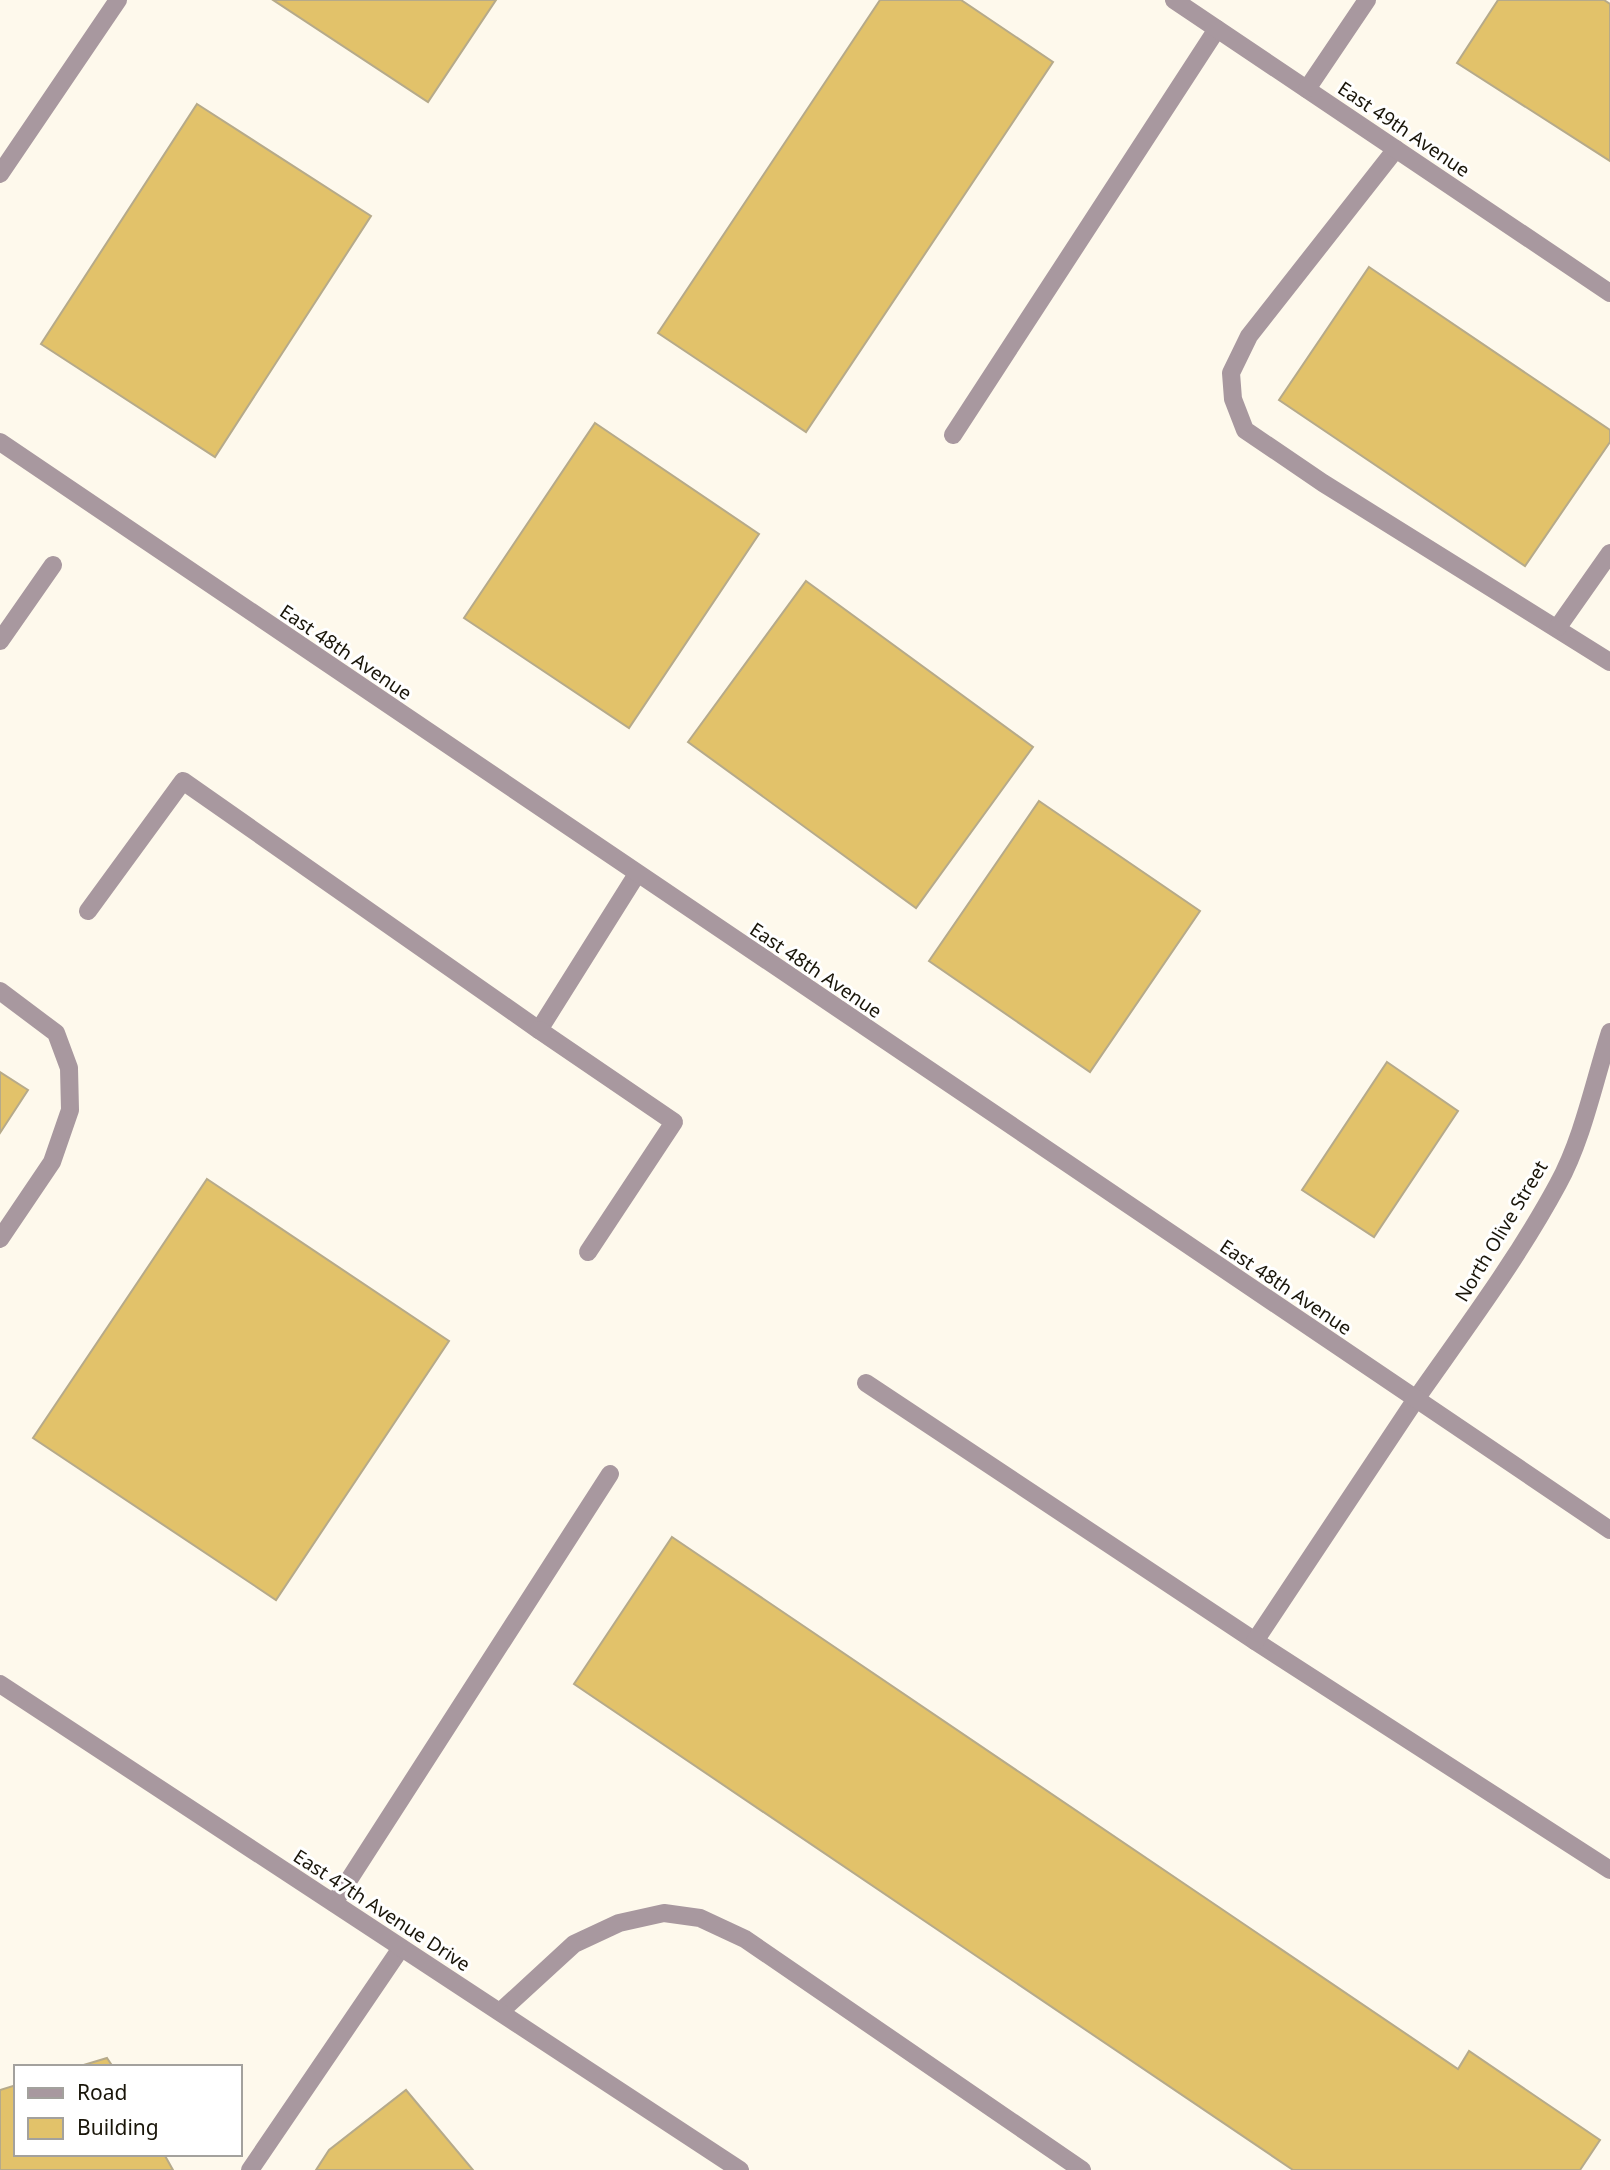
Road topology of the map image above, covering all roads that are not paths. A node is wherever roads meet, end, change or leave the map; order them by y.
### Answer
1 (118, 0) edge
2 (1174, 0) edge
3 (1367, 0) edge
4 (1217, 29) junction
5 (1307, 89) junction
6 (1396, 149) junction
7 (0, 174) edge
8 (1610, 293) edge
9 (953, 435) dead end
10 (0, 442) edge
11 (1610, 553) edge
12 (53, 565) dead end
13 (1558, 627) junction
14 (0, 641) edge
15 (1610, 662) edge
16 (637, 874) junction
17 (88, 911) dead end
18 (0, 991) edge
19 (539, 1030) junction
20 (1610, 1033) edge
21 (0, 1239) edge
22 (587, 1252) dead end
23 (866, 1383) dead end
24 (1416, 1399) junction
25 (610, 1474) dead end
26 (1610, 1530) edge
27 (1255, 1641) junction
28 (0, 1684) edge
29 (1610, 1870) edge
30 (334, 1903) junction
31 (401, 1948) junction
32 (500, 2012) junction
33 (250, 2170) edge
34 (740, 2170) edge
35 (1082, 2170) edge

1 - 7 street
2 - 4 street, East 49th Avenue
3 - 5 street
4 - 5 street, East 49th Avenue
4 - 9 street
5 - 6 street, East 49th Avenue
6 - 8 street, East 49th Avenue
6 - 13 street
10 - 16 street, East 48th Avenue
11 - 13 street
12 - 14 street
13 - 15 street
16 - 19 street
16 - 24 street, East 48th Avenue
17 - 19 street
18 - 21 street
19 - 22 street
20 - 24 street, North Olive Street
23 - 27 street
24 - 26 street, East 48th Avenue
24 - 27 street, North Olive Street
25 - 30 street
27 - 29 street
28 - 30 street, East 47th Avenue Drive
30 - 31 street, East 47th Avenue Drive
31 - 32 street, East 47th Avenue Drive
31 - 33 street
32 - 34 street, East 47th Avenue Drive
32 - 35 street

